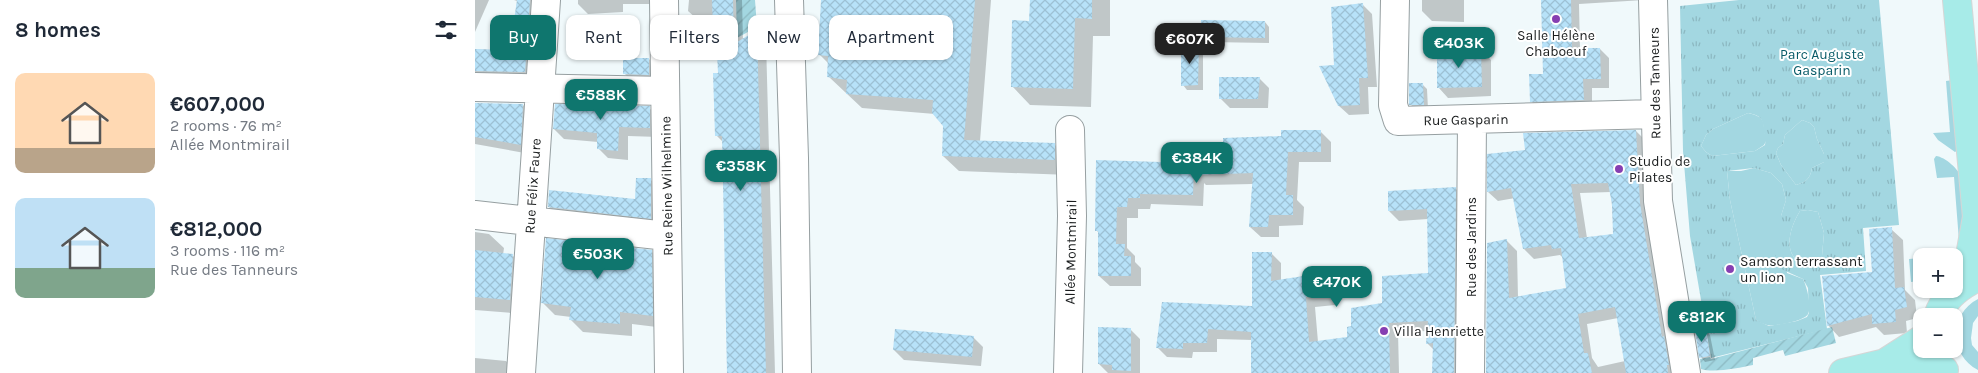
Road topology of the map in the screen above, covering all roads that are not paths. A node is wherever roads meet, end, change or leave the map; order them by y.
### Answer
1 (546, 0) edge
2 (664, 0) edge
3 (789, 0) edge
4 (1395, 0) edge
5 (1653, 0) edge
6 (1957, 0) edge
7 (475, 86) edge
8 (541, 88) junction
9 (665, 91) junction
10 (1655, 114) junction
11 (1472, 120) junction
12 (1070, 130) dead end
13 (475, 215) edge
14 (1978, 218) edge
15 (531, 222) junction
16 (667, 236) junction
17 (1971, 280) edge
18 (1943, 308) edge
19 (1913, 345) edge
20 (1885, 363) junction
21 (1943, 364) edge
22 (521, 373) edge
23 (669, 373) edge
24 (797, 373) edge
25 (1068, 373) edge
26 (1470, 373) edge
27 (1685, 373) edge
28 (1843, 373) edge

1 - 8 street, Rue Félix Faure
2 - 9 street, Rue Reine Wilhelmine
3 - 24 street
4 - 11 street, Rue Gasparin
5 - 10 street, Rue des Tanneurs
6 - 14 main road
7 - 8 street
8 - 9 street
8 - 15 street, Rue Félix Faure
9 - 16 street, Rue Reine Wilhelmine
10 - 11 street, Rue Gasparin
10 - 27 street, Rue des Tanneurs
11 - 26 street, Rue des Jardins
12 - 25 street, Allée Montmirail
13 - 15 street
14 - 17 main road
15 - 16 street
15 - 22 street, Rue Félix Faure
16 - 23 street, Rue Reine Wilhelmine
17 - 18 main road
19 - 20 main road
20 - 21 main road
20 - 28 main road

